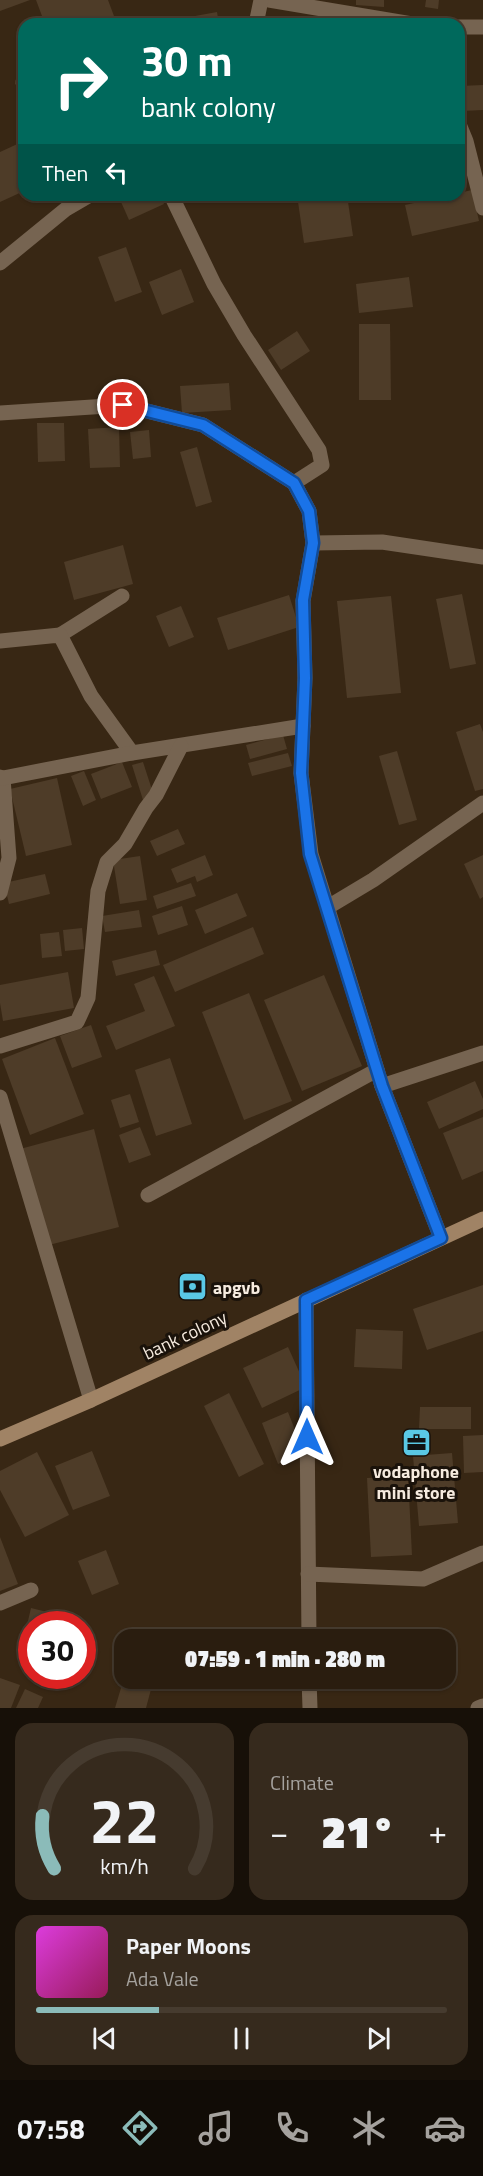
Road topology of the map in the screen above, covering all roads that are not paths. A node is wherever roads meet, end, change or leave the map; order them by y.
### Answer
1 (261, 0) edge
2 (269, 0) edge
3 (257, 18) edge
4 (376, 18) edge
5 (465, 27) edge
6 (483, 27) edge
7 (465, 139) edge
8 (174, 201) edge
9 (64, 202) edge
10 (483, 208) edge
11 (0, 263) edge
12 (0, 413) edge
13 (294, 483) junction
14 (313, 543) junction
15 (483, 557) edge
16 (122, 596) dead end
17 (60, 635) junction
18 (0, 641) edge
19 (303, 726) junction
20 (181, 746) junction
21 (132, 753) junction
22 (1, 777) edge
23 (483, 803) edge
24 (0, 893) edge
25 (328, 907) junction
26 (0, 1046) edge
27 (483, 1053) edge
28 (377, 1070) junction
29 (382, 1086) junction
30 (0, 1097) edge
31 (148, 1195) dead end
32 (483, 1219) edge
33 (441, 1238) junction
34 (306, 1300) junction
35 (91, 1400) junction
36 (0, 1438) edge
37 (483, 1553) edge
38 (308, 1574) junction
39 (31, 1590) dead end
40 (0, 1603) edge
41 (309, 1629) edge
42 (309, 1689) edge
43 (483, 1706) edge
44 (310, 1708) edge
45 (478, 1708) edge

1 - 3 street
2 - 4 street
5 - 6 street
7 - 10 street
8 - 13 street
9 - 11 street
12 - 13 street
13 - 14 street
14 - 15 street
14 - 19 street
16 - 17 street
17 - 18 street
17 - 21 street
19 - 20 street
19 - 25 street
20 - 21 street
20 - 26 street
21 - 22 street
22 - 24 street
23 - 25 street
25 - 28 street
27 - 29 street
28 - 29 street
28 - 31 street
29 - 33 street
30 - 35 street
32 - 33 main road, bank colony
33 - 34 main road, bank colony
34 - 35 main road, bank colony
34 - 38 street
35 - 36 main road, bank colony
37 - 38 street
38 - 41 street
39 - 40 street
42 - 44 street
43 - 45 street

